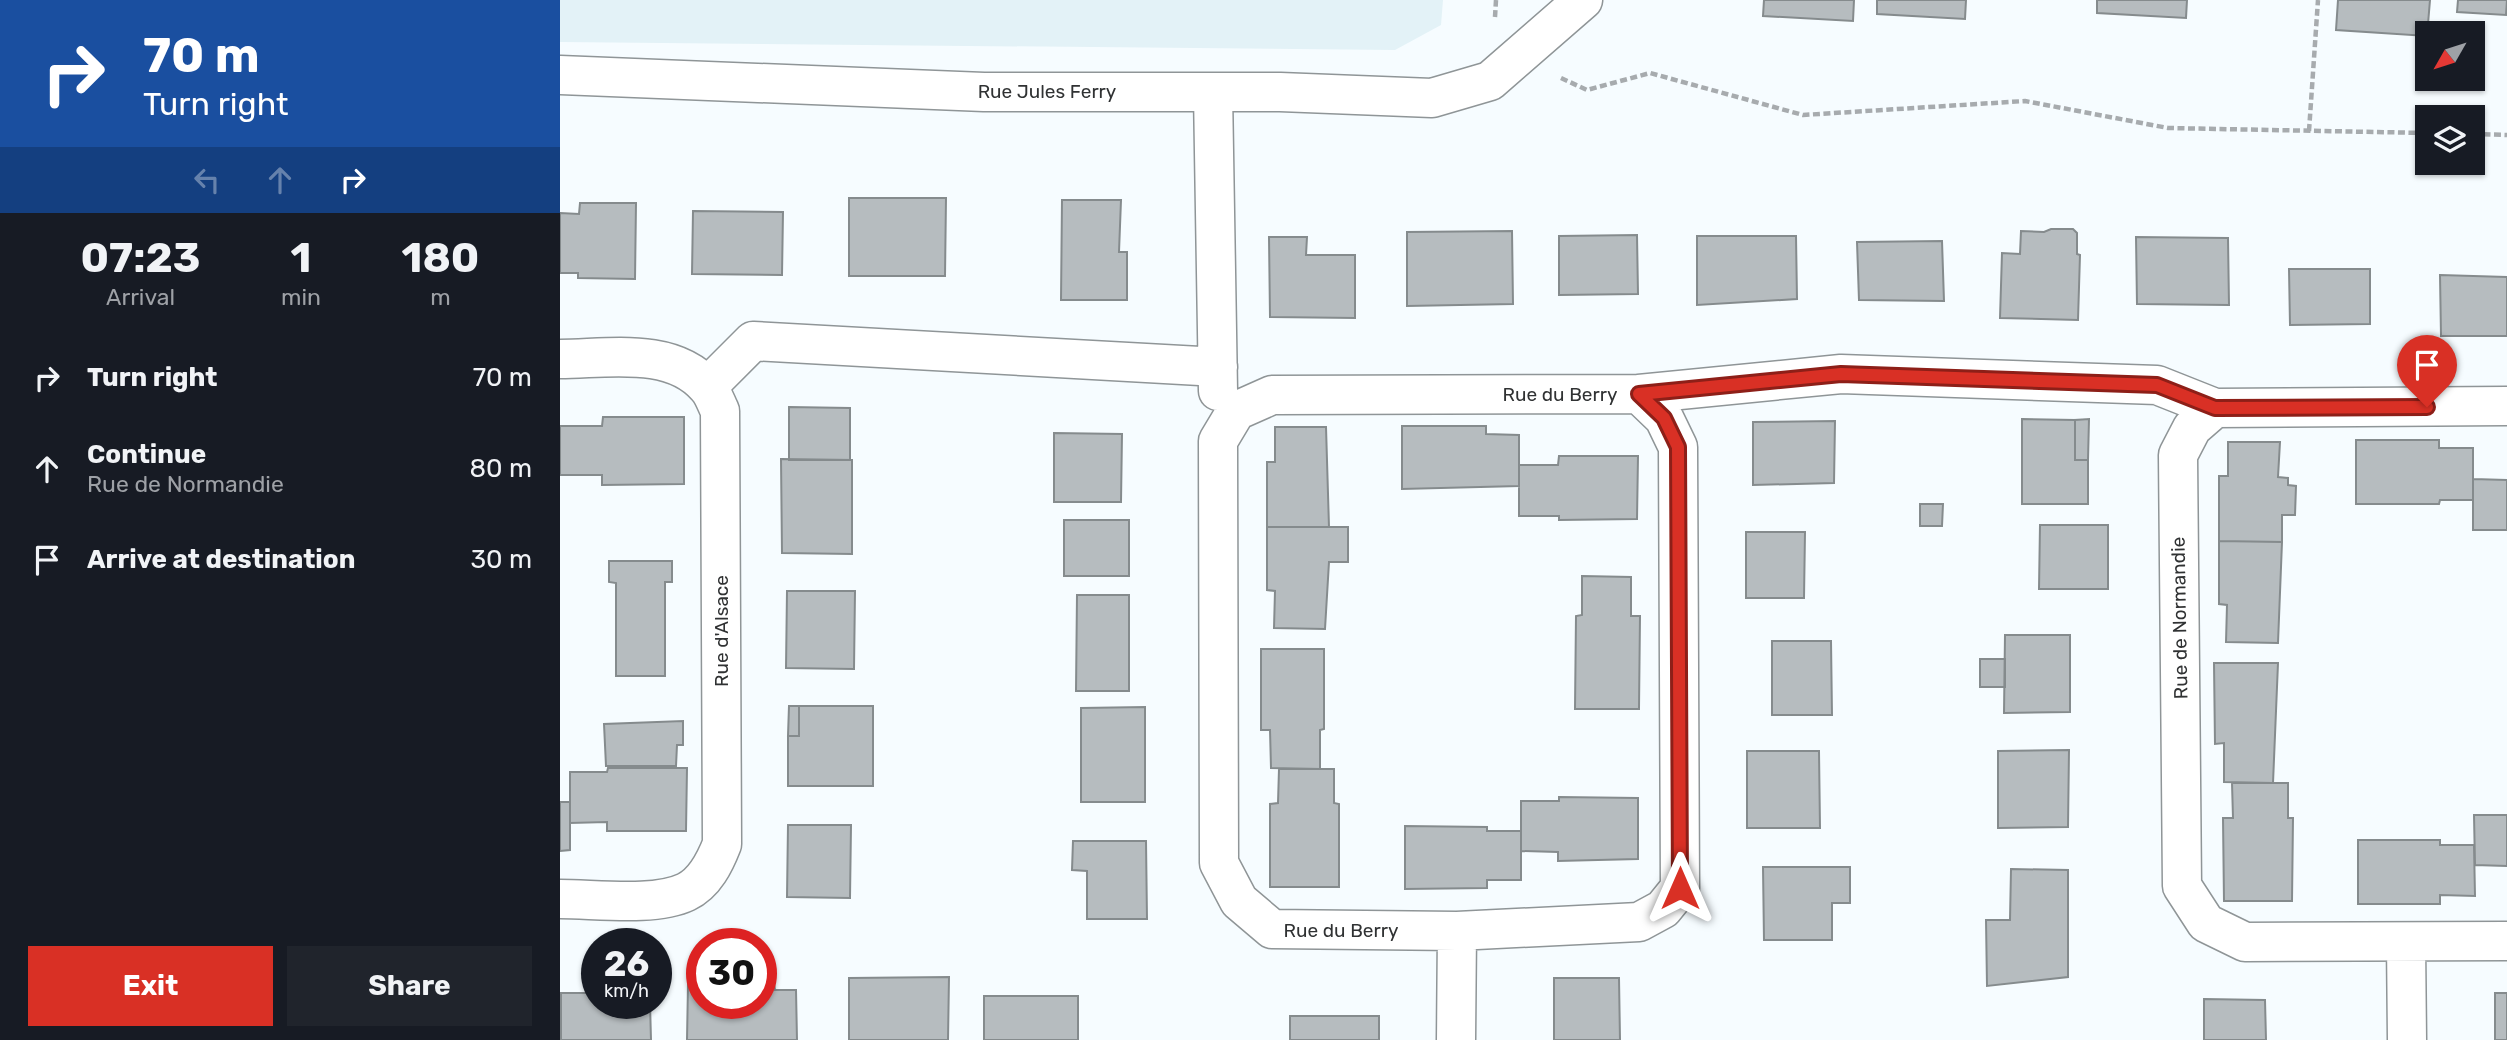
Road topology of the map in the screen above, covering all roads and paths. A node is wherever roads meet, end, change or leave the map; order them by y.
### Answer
1 (1583, 0) edge
2 (2318, 0) edge
3 (1521, 54) junction
4 (560, 75) edge
5 (1213, 92) junction
6 (2309, 131) junction
7 (2415, 133) edge
8 (2485, 134) edge
9 (2507, 135) edge
10 (560, 359) edge
11 (1218, 367) junction
12 (707, 387) junction
13 (1639, 394) junction
14 (2507, 406) edge
15 (2215, 408) junction
16 (1218, 441) junction
17 (560, 899) edge
18 (1457, 931) junction
19 (2507, 941) edge
20 (2406, 942) junction
21 (1456, 1040) edge
22 (2407, 1040) edge

1 - 3 street, Rue Jules Ferry
2 - 6 path
3 - 5 street, Rue Jules Ferry
3 - 6 path
4 - 5 street, Rue Jules Ferry
5 - 11 street, Rue du Berry
6 - 7 path
8 - 9 path
10 - 12 street
11 - 12 street
11 - 16 street, Rue du Berry
12 - 17 street, Rue d'Alsace
13 - 15 street
13 - 16 street, Rue du Berry
13 - 18 street, Rue du Berry
14 - 15 street
15 - 20 street, Rue de Normandie
16 - 18 street, Rue du Berry
18 - 21 street
19 - 20 street, Rue de Normandie
20 - 22 street

